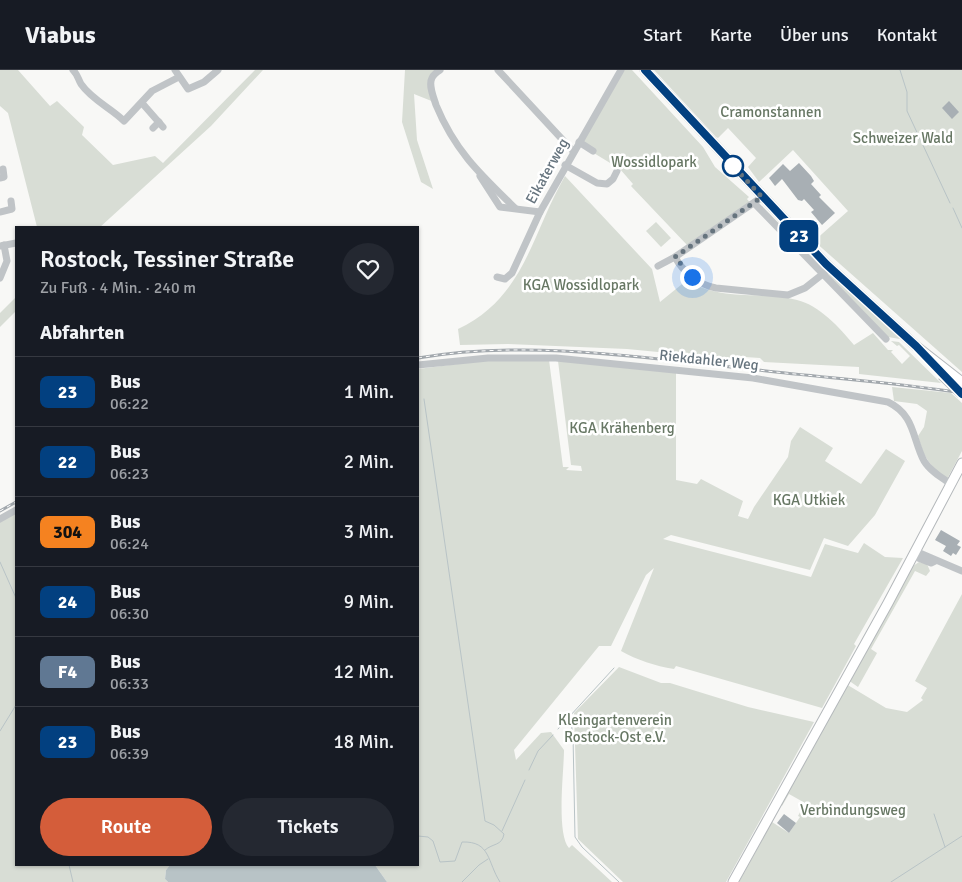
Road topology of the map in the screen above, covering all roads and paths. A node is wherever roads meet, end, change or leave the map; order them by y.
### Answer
1 (73, 70) edge
2 (176, 70) edge
3 (218, 70) edge
4 (440, 70) edge
5 (498, 70) edge
6 (621, 70) edge
7 (645, 70) edge
8 (179, 78) junction
9 (142, 103) junction
10 (158, 126) dead end
11 (579, 142) junction
12 (573, 151) junction
13 (585, 158) dead end
14 (565, 165) junction
15 (3, 169) dead end
16 (617, 171) dead end
17 (0, 178) edge
18 (762, 197) junction
19 (755, 204) junction
20 (12, 208) dead end
21 (0, 212) edge
22 (540, 212) junction
23 (15, 243) edge
24 (2, 246) edge
25 (675, 257) junction
26 (658, 266) dead end
27 (824, 273) junction
28 (497, 277) dead end
29 (0, 278) edge
30 (886, 339) dead end
31 (916, 346) junction
32 (419, 366) edge
33 (959, 379) edge
34 (962, 394) edge
35 (962, 463) edge
36 (952, 484) junction
37 (15, 511) edge
38 (0, 519) edge
39 (914, 554) junction
40 (962, 571) edge
41 (733, 882) edge

1 - 9 street
2 - 8 street
3 - 8 street
4 - 22 street
5 - 12 street
6 - 11 street, Eikaterweg
7 - 18 main road
8 - 9 street
9 - 10 street
11 - 12 street, Eikaterweg
11 - 13 street
12 - 14 street, Eikaterweg
14 - 16 street
14 - 22 street, Eikaterweg
15 - 17 street
18 - 19 street
18 - 31 main road
19 - 25 street
19 - 27 street
20 - 21 street
22 - 28 street, Eikaterweg
23 - 24 street
24 - 29 street
25 - 26 street
25 - 27 street
27 - 30 street
31 - 33 main road
31 - 34 main road, bridge
32 - 36 street, Riekdahler Weg
35 - 36 main road
36 - 39 main road
37 - 38 street
39 - 40 street
39 - 41 main road

